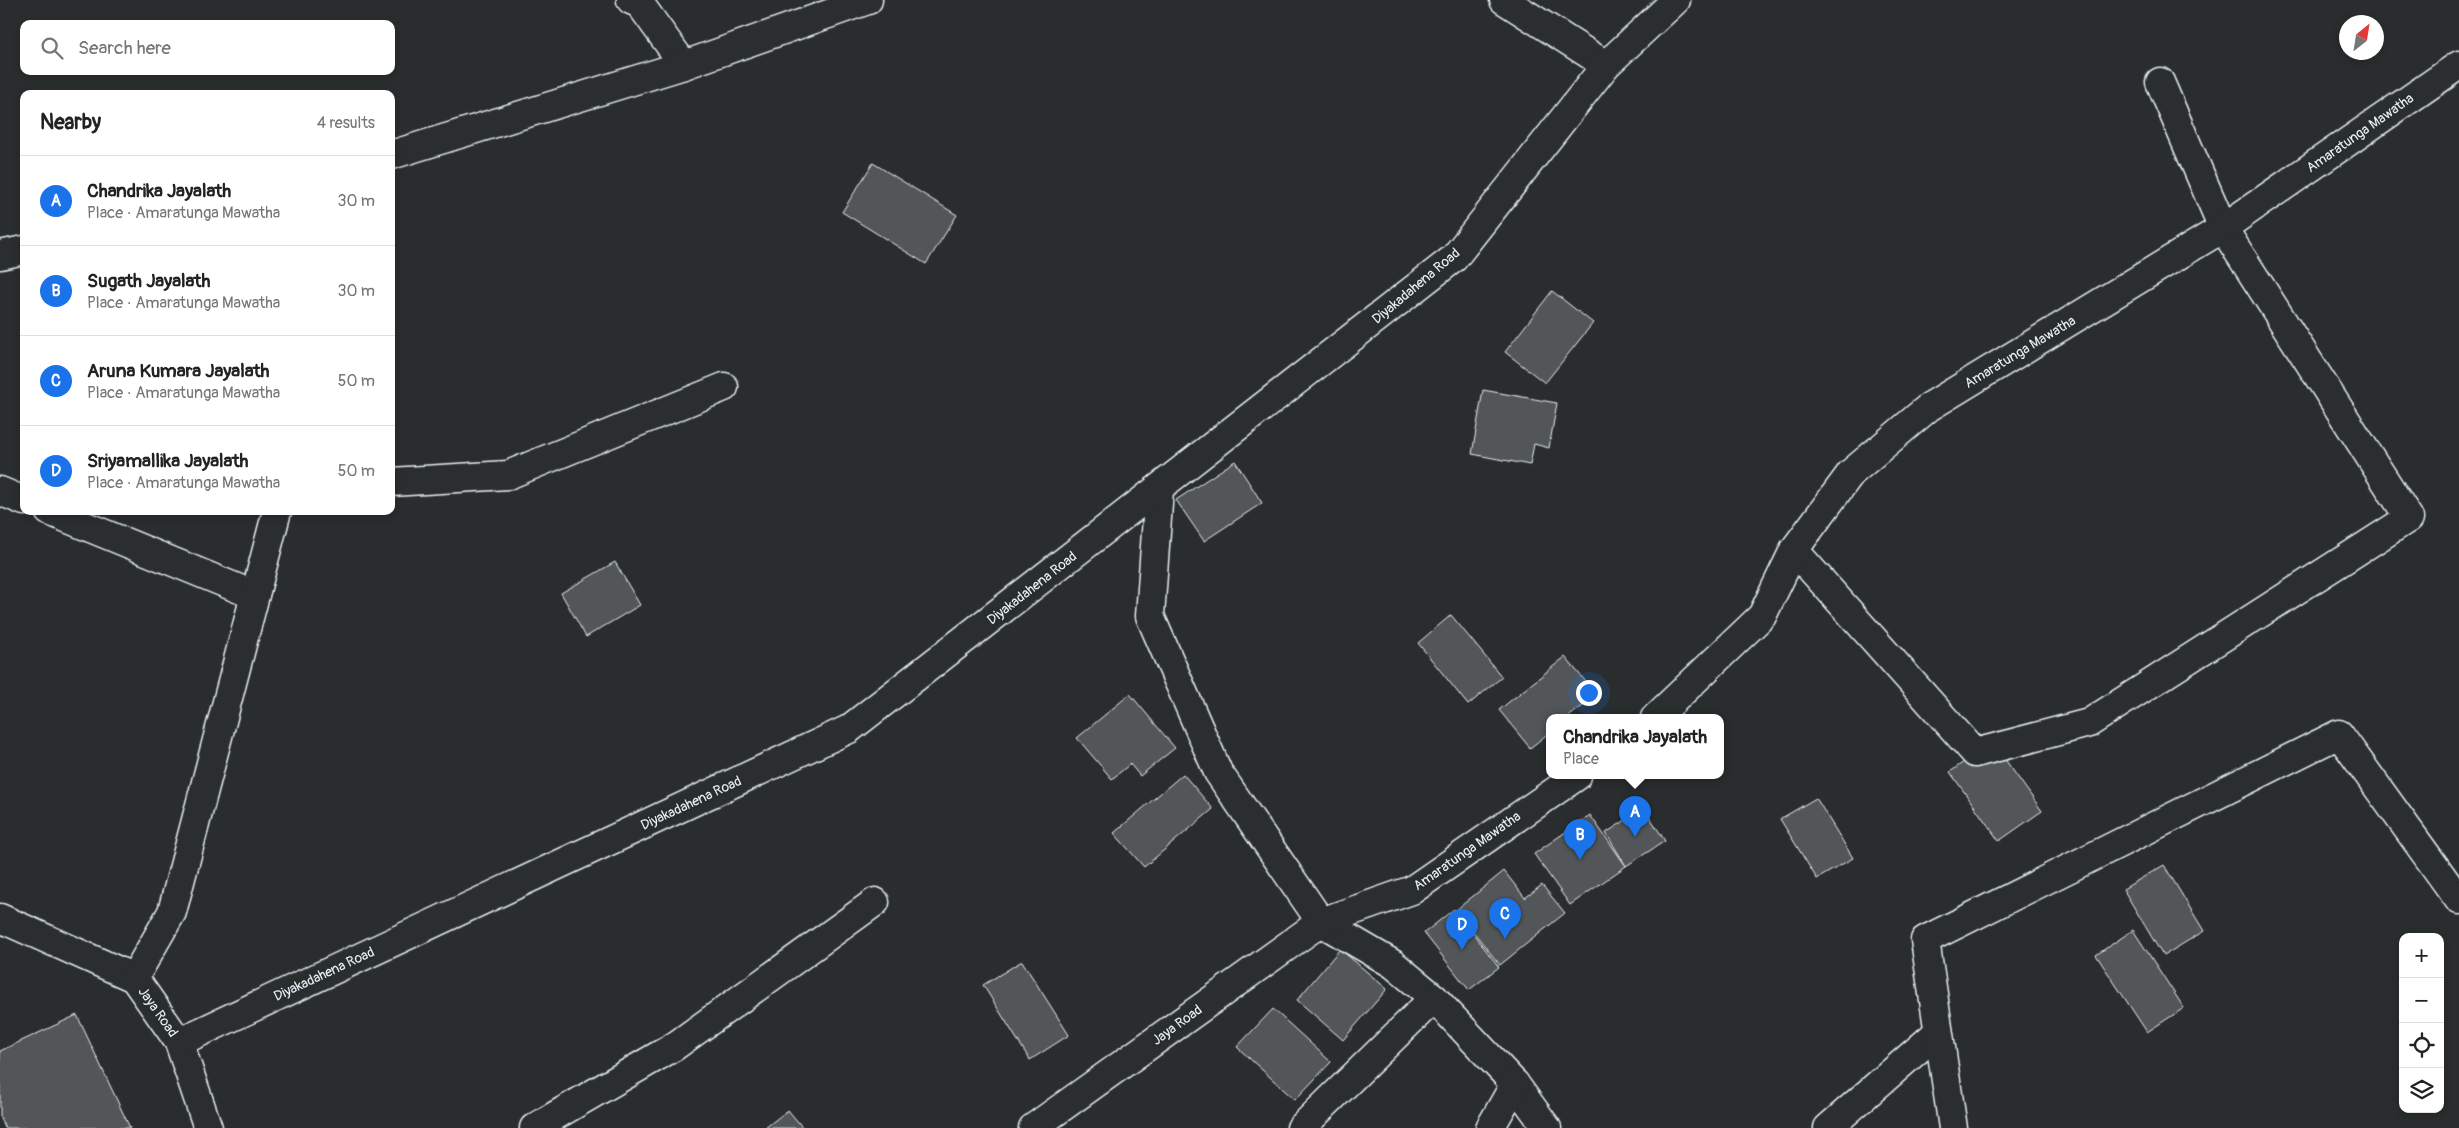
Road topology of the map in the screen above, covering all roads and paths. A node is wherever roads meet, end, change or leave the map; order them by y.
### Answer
1 (631, 0) edge
2 (868, 0) edge
3 (1504, 0) edge
4 (1676, 0) edge
5 (684, 65) junction
6 (1606, 65) junction
7 (2459, 65) edge
8 (2160, 82) dead end
9 (395, 154) edge
10 (2223, 228) junction
11 (20, 251) edge
12 (0, 255) edge
13 (724, 388) dead end
14 (395, 482) edge
15 (1159, 490) junction
16 (0, 491) edge
17 (20, 499) edge
18 (59, 515) edge
19 (276, 515) edge
20 (1794, 550) junction
21 (254, 594) junction
22 (1659, 714) edge
23 (1572, 779) edge
24 (2459, 900) edge
25 (875, 902) dead end
26 (0, 918) edge
27 (1322, 922) junction
28 (134, 978) junction
29 (1434, 998) junction
30 (1938, 1032) junction
31 (179, 1042) junction
32 (1515, 1084) junction
33 (208, 1128) edge
34 (534, 1128) edge
35 (1033, 1128) edge
36 (1301, 1128) edge
37 (1490, 1128) edge
38 (1547, 1128) edge
39 (1828, 1128) edge
40 (1953, 1128) edge

1 - 5 street
2 - 5 street
3 - 6 street
4 - 6 street, Diyakadahena Road
5 - 9 street
6 - 15 street, Diyakadahena Road
7 - 10 street, Amaratunga Mawatha
8 - 10 street
10 - 20 street, Amaratunga Mawatha
10 - 20 street
11 - 12 street
13 - 14 street
15 - 27 street
15 - 31 street, Diyakadahena Road
16 - 17 street
18 - 21 street
19 - 21 street
20 - 22 street, Amaratunga Mawatha
21 - 28 street
23 - 27 street, Amaratunga Mawatha
24 - 30 street
25 - 34 street
26 - 28 street, Jaya Road
27 - 29 street
27 - 35 street, Jaya Road
28 - 31 street, Jaya Road
29 - 32 street
29 - 36 street
30 - 39 street
30 - 40 street
31 - 33 street, Jaya Road
32 - 37 street
32 - 38 street

